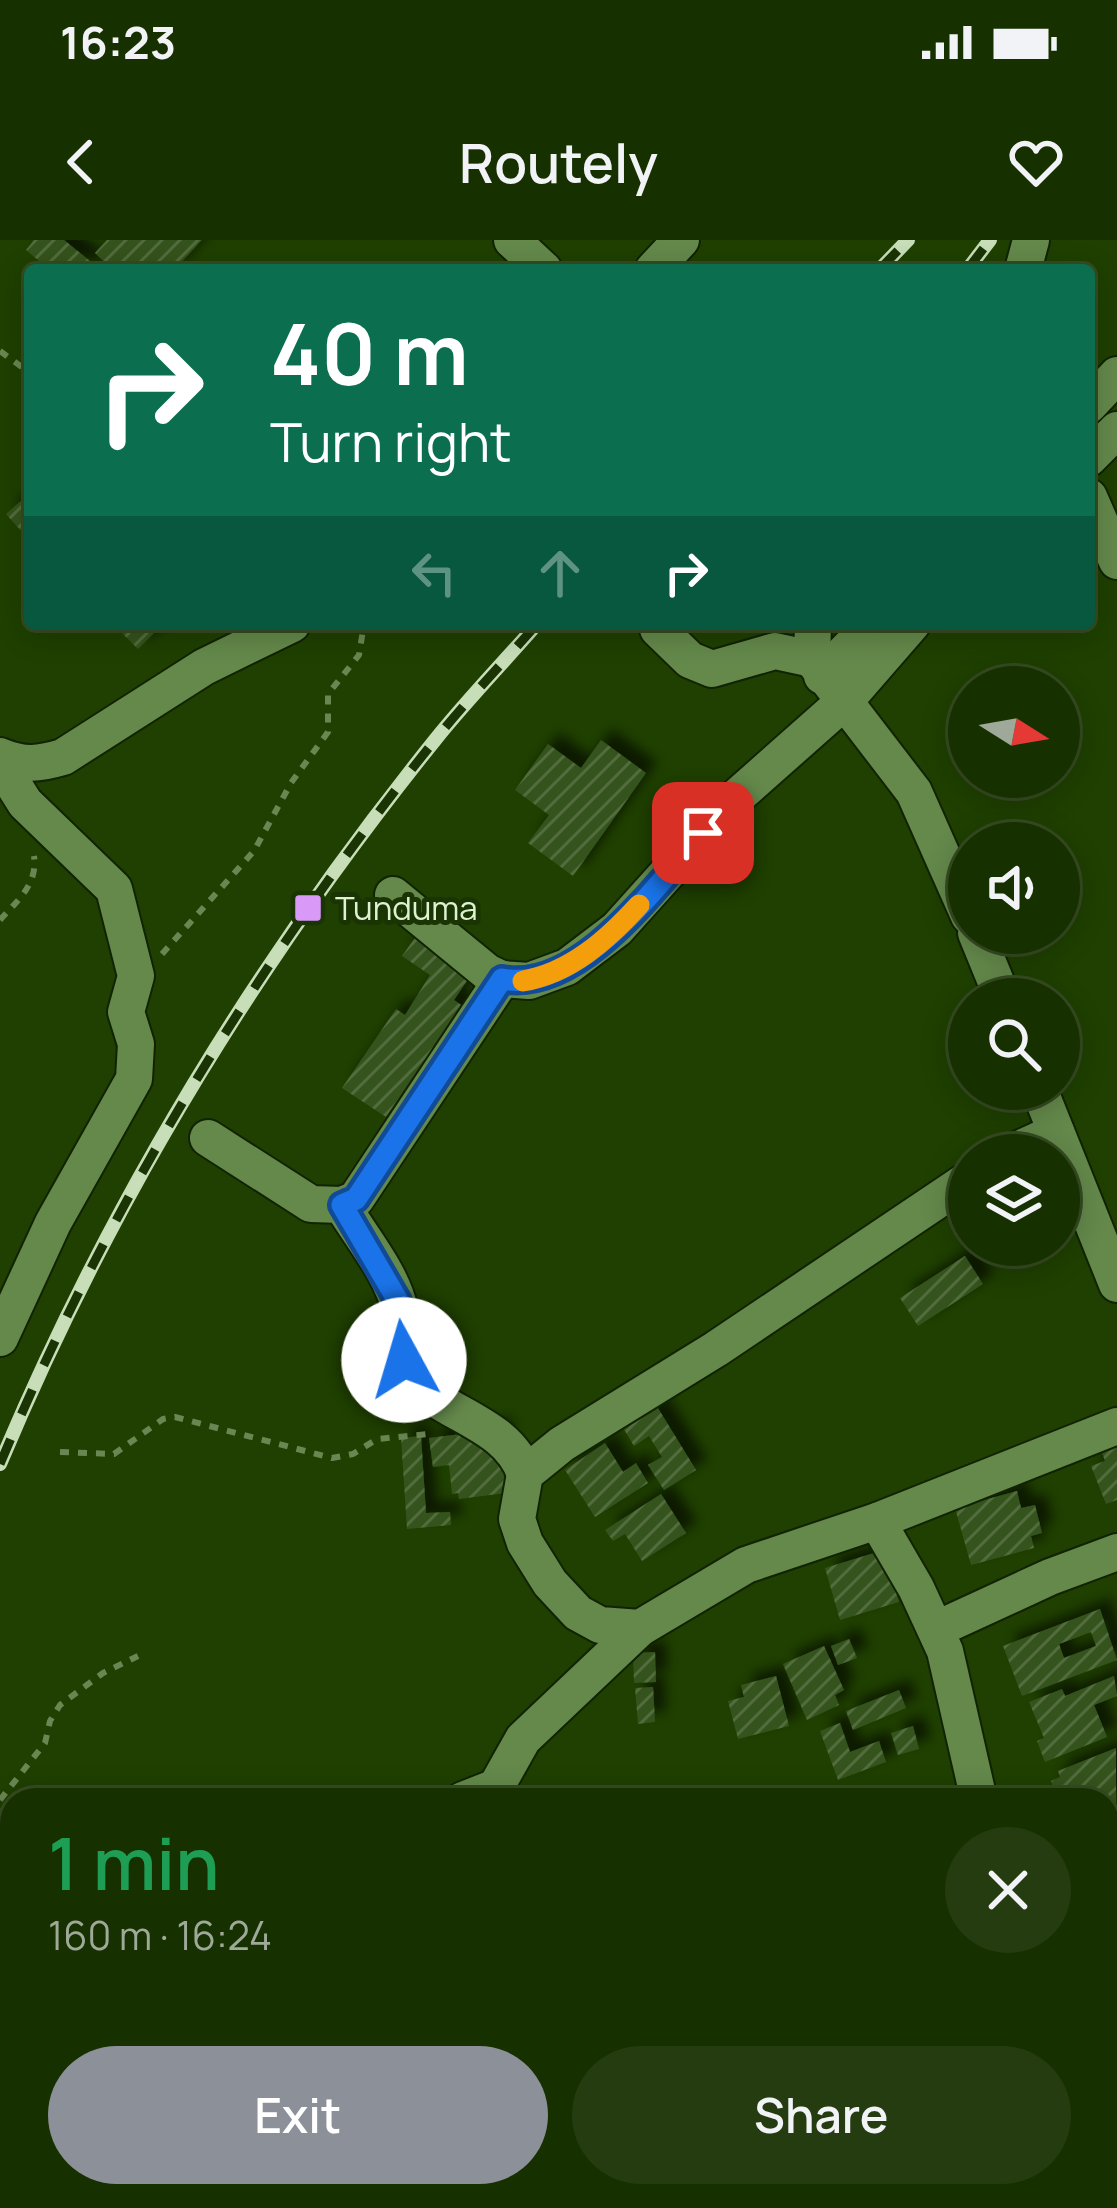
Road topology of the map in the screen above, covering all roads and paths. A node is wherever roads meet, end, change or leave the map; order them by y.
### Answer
1 (512, 240) edge
2 (681, 240) edge
3 (538, 264) edge
4 (659, 264) edge
5 (1117, 375) edge
6 (1095, 399) edge
7 (1117, 430) edge
8 (1095, 452) edge
9 (1095, 510) edge
10 (1117, 561) edge
11 (280, 630) edge
12 (363, 630) edge
13 (660, 630) edge
14 (865, 630) edge
15 (899, 630) edge
16 (823, 664) edge
17 (0, 760) edge
18 (27, 841) dead end
19 (948, 869) edge
20 (393, 896) dead end
21 (0, 920) edge
22 (154, 963) dead end
23 (502, 979) junction
24 (1047, 1110) edge
25 (1056, 1132) junction
26 (1052, 1134) edge
27 (208, 1138) dead end
28 (948, 1193) edge
29 (342, 1205) junction
30 (1117, 1284) edge
31 (0, 1338) edge
32 (1117, 1426) edge
33 (488, 1430) junction
34 (60, 1453) dead end
35 (525, 1474) junction
36 (877, 1522) junction
37 (1117, 1552) edge
38 (640, 1628) junction
39 (937, 1629) junction
40 (138, 1656) dead end
41 (12, 1788) edge
42 (493, 1788) edge
43 (977, 1788) edge

1 - 3 street
2 - 4 street
5 - 6 street
7 - 8 street
9 - 10 street
11 - 17 street
12 - 22 path
13 - 16 street
14 - 16 street
15 - 16 street
16 - 19 street
16 - 23 street
17 - 31 street
18 - 21 path
20 - 23 street
23 - 29 street
24 - 25 street
25 - 26 street
25 - 30 street
27 - 29 street
28 - 35 street
29 - 33 street
32 - 36 street
33 - 34 path
33 - 35 street
35 - 38 street
36 - 38 street
36 - 39 street
37 - 39 street
38 - 42 street
39 - 43 street
40 - 41 path

